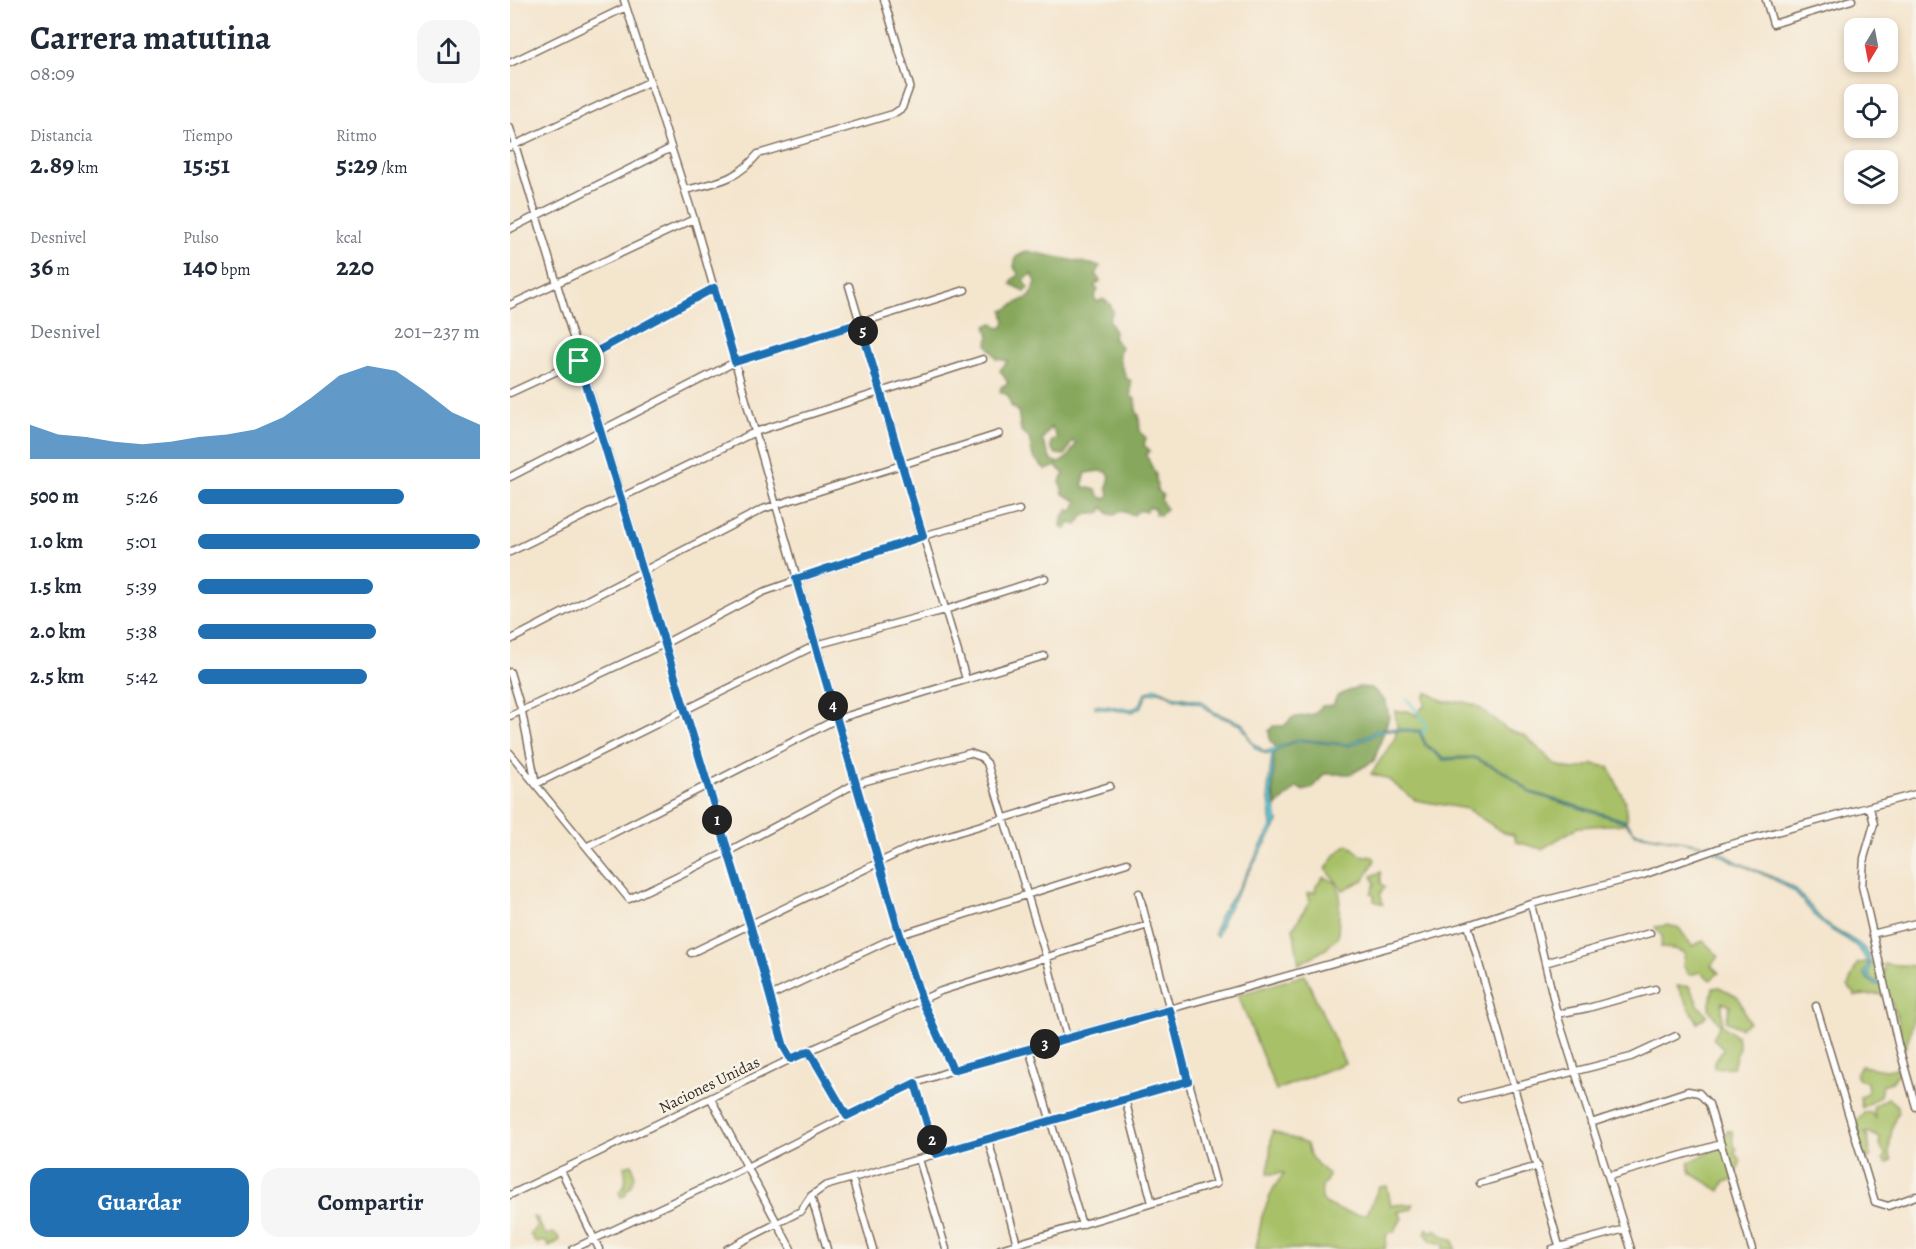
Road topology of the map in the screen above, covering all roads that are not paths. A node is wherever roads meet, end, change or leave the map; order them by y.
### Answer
1 (884, 0) edge
2 (1766, 0) edge
3 (1852, 0) edge
4 (625, 3) edge
5 (510, 63) edge
6 (649, 82) junction
7 (510, 128) edge
8 (513, 146) edge
9 (671, 148) junction
10 (685, 190) junction
11 (536, 216) junction
12 (694, 219) junction
13 (510, 229) edge
14 (556, 283) junction
15 (849, 286) dead end
16 (714, 288) junction
17 (965, 290) dead end
18 (510, 306) edge
19 (860, 323) junction
20 (983, 359) dead end
21 (579, 361) junction
22 (735, 362) junction
23 (880, 392) junction
24 (510, 393) edge
25 (600, 431) junction
26 (755, 432) junction
27 (999, 434) dead end
28 (902, 464) junction
29 (510, 477) edge
30 (620, 498) junction
31 (776, 505) junction
32 (1019, 510) dead end
33 (923, 536) junction
34 (510, 552) edge
35 (643, 572) junction
36 (1045, 578) dead end
37 (796, 579) junction
38 (945, 610) junction
39 (510, 640) edge
40 (664, 644) junction
41 (816, 645) junction
42 (1044, 656) dead end
43 (510, 672) edge
44 (966, 680) junction
45 (684, 709) junction
46 (522, 712) junction
47 (510, 716) edge
48 (837, 719) junction
49 (510, 753) edge
50 (536, 784) junction
51 (855, 784) junction
52 (707, 785) junction
53 (1110, 786) dead end
54 (1916, 794) edge
55 (1870, 808) junction
56 (1002, 818) junction
57 (588, 846) junction
58 (727, 852) junction
59 (878, 861) junction
60 (1127, 863) dead end
61 (1139, 893) dead end
62 (1027, 894) junction
63 (1530, 904) junction
64 (1916, 922) edge
65 (750, 924) junction
66 (1148, 925) junction
67 (1468, 925) junction
68 (1650, 933) dead end
69 (1872, 934) junction
70 (900, 935) junction
71 (691, 954) dead end
72 (1046, 956) junction
73 (1545, 963) junction
74 (1655, 988) dead end
75 (770, 996) junction
76 (922, 1000) junction
77 (1816, 1006) dead end
78 (1170, 1010) junction
79 (1557, 1014) junction
80 (1676, 1036) dead end
81 (1067, 1038) junction
82 (1029, 1049) junction
83 (809, 1051) junction
84 (791, 1059) junction
85 (953, 1070) junction
86 (1576, 1070) junction
87 (1188, 1081) junction
88 (915, 1083) junction
89 (1515, 1086) junction
90 (711, 1099) junction
91 (1125, 1099) junction
92 (1463, 1100) dead end
93 (1916, 1107) edge
94 (847, 1116) junction
95 (1053, 1121) junction
96 (1591, 1123) junction
97 (988, 1139) junction
98 (1721, 1144) junction
99 (936, 1154) junction
100 (920, 1159) junction
101 (1538, 1166) junction
102 (747, 1167) junction
103 (561, 1170) junction
104 (1610, 1176) junction
105 (852, 1178) junction
106 (1480, 1183) dead end
107 (510, 1195) edge
108 (811, 1196) junction
109 (1916, 1196) edge
110 (1152, 1203) junction
111 (1082, 1224) junction
112 (778, 1225) junction
113 (1625, 1229) junction
114 (594, 1239) junction
115 (1017, 1244) junction
116 (1559, 1248) edge
117 (573, 1249) edge
118 (599, 1249) edge
119 (727, 1249) edge
120 (791, 1249) edge
121 (827, 1249) edge
122 (873, 1249) edge
123 (946, 1249) edge
124 (1000, 1249) edge
125 (1551, 1249) edge
126 (1630, 1249) edge
127 (1752, 1249) edge

1 - 10 street
2 - 3 street
4 - 5 street
4 - 6 street
6 - 8 street
6 - 9 street
7 - 8 street
8 - 11 street
9 - 10 street
9 - 11 street
10 - 12 street
11 - 13 street
11 - 14 street
12 - 14 street
12 - 16 street
14 - 18 street
14 - 21 street
15 - 19 street
16 - 21 street
16 - 22 street
17 - 19 street
19 - 22 street
19 - 23 street
20 - 23 street
21 - 24 street
21 - 25 street
22 - 25 street
22 - 26 street
23 - 26 street
23 - 28 street
25 - 29 street
25 - 30 street
26 - 30 street
26 - 31 street
27 - 28 street
28 - 31 street
28 - 33 street
30 - 34 street
30 - 35 street
31 - 35 street
31 - 37 street
32 - 33 street
33 - 37 street
33 - 38 street
35 - 39 street
35 - 40 street
36 - 38 street
37 - 40 street
37 - 41 street
38 - 41 street
38 - 44 street
40 - 45 street
40 - 46 street
41 - 45 street
41 - 48 street
42 - 44 street
43 - 46 street
44 - 48 street
45 - 50 street
45 - 52 street
46 - 47 street
46 - 50 street
48 - 51 street
48 - 52 street
49 - 50 street
50 - 57 street
51 - 56 street
51 - 58 street
51 - 59 street
52 - 57 street
52 - 58 street
53 - 56 street
54 - 55 street
55 - 63 street
55 - 69 street
56 - 59 street
56 - 62 street
57 - 58 street
58 - 65 street
59 - 65 street
59 - 70 street
60 - 62 street
61 - 66 street
62 - 70 street
62 - 72 street
63 - 67 street
63 - 73 street
64 - 69 street
65 - 71 street
65 - 75 street
66 - 72 street, Naciones Unidas
66 - 78 street
67 - 78 street
67 - 89 street
68 - 73 street
69 - 93 street
70 - 75 street
70 - 76 street
72 - 76 street, Naciones Unidas
72 - 81 street
73 - 79 street
74 - 79 street
75 - 84 street
76 - 83 street, Naciones Unidas
76 - 85 street
77 - 109 street
78 - 81 street
78 - 87 street
79 - 86 street
80 - 86 street
81 - 82 street
82 - 85 street
82 - 95 street
83 - 84 street, Naciones Unidas
83 - 94 street
84 - 90 street, Naciones Unidas
85 - 88 street
86 - 89 street
86 - 96 street
87 - 91 street
87 - 110 street
88 - 94 street
88 - 99 street
89 - 92 street
89 - 101 street
90 - 102 street
90 - 103 street, Naciones Unidas
91 - 95 street
91 - 110 street
94 - 102 street
95 - 97 street
95 - 111 street
96 - 98 street
96 - 104 street
97 - 99 street
97 - 115 street
98 - 104 street
98 - 127 street
99 - 100 street
100 - 105 street
100 - 123 street
101 - 106 street
101 - 116 street
102 - 112 street
102 - 114 street
103 - 107 street, Naciones Unidas
103 - 114 street
104 - 113 street
105 - 108 street
105 - 122 street
108 - 112 street
108 - 121 street
110 - 111 street
111 - 115 street
112 - 119 street
112 - 120 street
113 - 116 street
113 - 126 street
114 - 117 street
114 - 118 street
115 - 124 street
116 - 125 street

